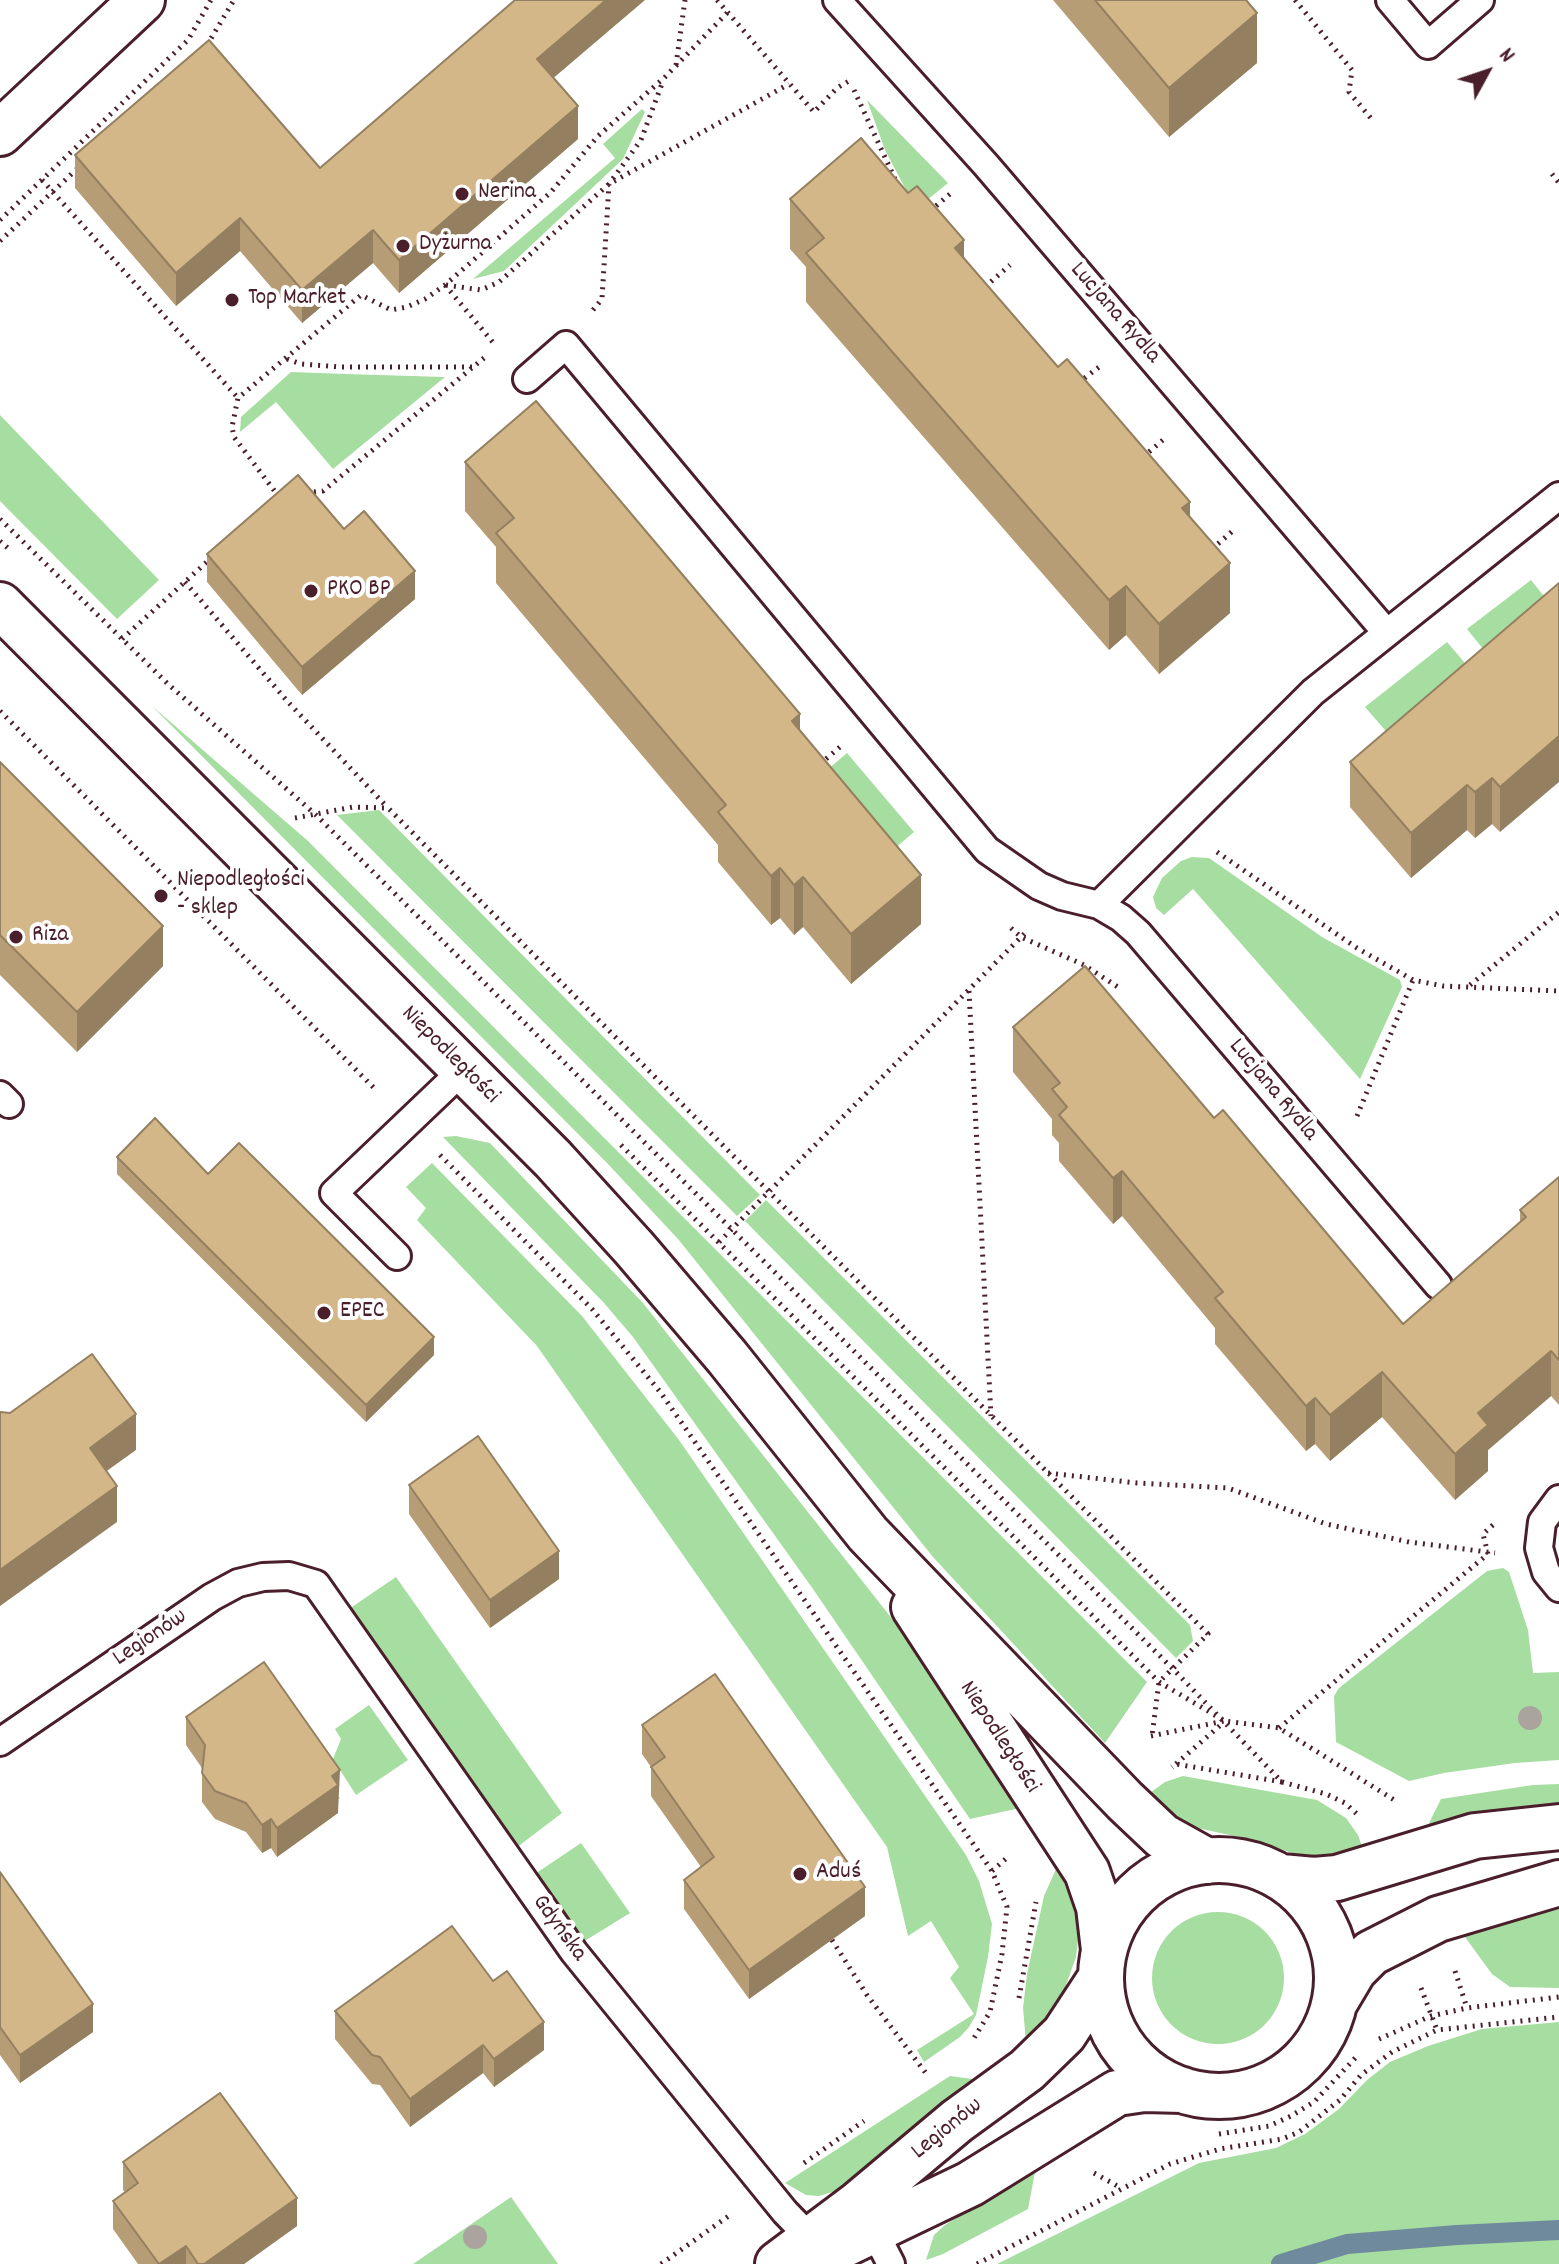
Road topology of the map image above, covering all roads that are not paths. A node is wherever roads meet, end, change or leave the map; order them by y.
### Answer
1 (142, 0) edge
2 (837, 0) edge
3 (1390, 0) edge
4 (1480, 0) edge
5 (0, 133) edge
6 (527, 379) dead end
7 (1559, 496) edge
8 (0, 605) edge
9 (1386, 632) junction
10 (1099, 905) junction
11 (463, 1070) junction
12 (397, 1256) dead end
13 (1438, 1285) dead end
14 (1559, 1499) edge
15 (868, 1534) junction
16 (316, 1584) joint
17 (1559, 1588) edge
18 (0, 1742) edge
19 (1559, 1827) edge
20 (1207, 1861) junction
21 (1281, 1877) junction
22 (1559, 1883) edge
23 (1102, 1965) junction
24 (1335, 2002) junction
25 (1183, 2090) junction
26 (875, 2233) edge
27 (804, 2255) edge

1 - 5 street
2 - 9 lane, Lucjana Rydla
3 - 4 lane
6 - 10 lane, Lucjana Rydla
7 - 9 lane
8 - 11 street, Niepodległości
9 - 10 lane
10 - 13 lane, Lucjana Rydla
11 - 12 lane
11 - 15 street, Niepodległości
14 - 17 lane
15 - 20 street, Niepodległości
15 - 23 street, Niepodległości
16 - 18 lane, Legionów
16 - 27 lane, Gdyńska
19 - 21 street
20 - 21 street
20 - 23 street
21 - 24 street
22 - 24 street
23 - 25 street
23 - 26 street, Legionów
24 - 25 street
25 - 26 street, Legionów
26 - 27 street, Legionów

